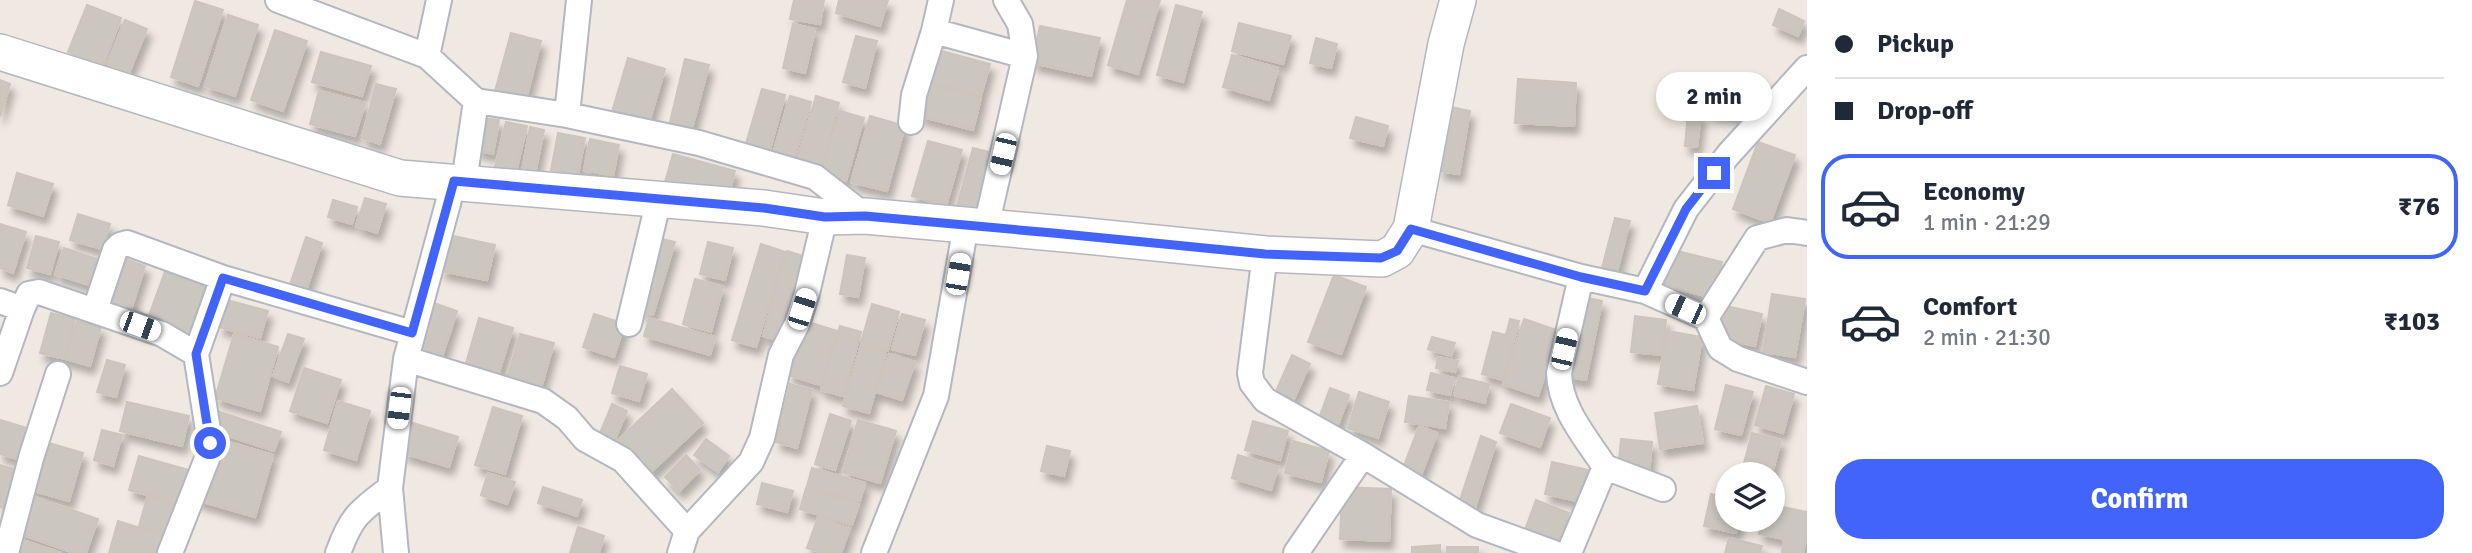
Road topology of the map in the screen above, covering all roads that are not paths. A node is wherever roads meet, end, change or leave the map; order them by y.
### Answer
1 (278, 0) edge
2 (439, 0) edge
3 (579, 0) edge
4 (941, 0) edge
5 (1006, 0) edge
6 (1458, 0) edge
7 (934, 31) junction
8 (0, 52) edge
9 (427, 56) junction
10 (1025, 56) junction
11 (1807, 70) edge
12 (477, 101) junction
13 (567, 115) junction
14 (911, 122) dead end
15 (459, 182) junction
16 (659, 199) junction
17 (865, 216) junction
18 (825, 217) junction
19 (976, 226) junction
20 (1411, 229) junction
21 (1807, 233) edge
22 (1265, 254) junction
23 (1581, 277) junction
24 (223, 278) junction
25 (1645, 291) junction
26 (11, 305) edge
27 (95, 310) junction
28 (1706, 318) junction
29 (629, 324) dead end
30 (412, 333) junction
31 (196, 354) junction
32 (406, 359) junction
33 (0, 373) edge
34 (58, 374) dead end
35 (1807, 382) edge
36 (1363, 455) junction
37 (1605, 467) junction
38 (390, 488) junction
39 (1663, 489) dead end
40 (683, 542) edge
41 (6, 553) edge
42 (170, 553) edge
43 (338, 553) edge
44 (396, 553) edge
45 (874, 553) edge
46 (1296, 553) edge
47 (1554, 553) edge
48 (1569, 553) edge

1 - 9 street
2 - 9 street
3 - 13 street
4 - 7 street
5 - 10 street
6 - 20 street
7 - 10 street
7 - 14 street
8 - 15 street
9 - 12 street
10 - 19 street
11 - 25 street
12 - 13 street
12 - 15 street
13 - 17 street
15 - 16 street
15 - 30 street
16 - 18 street
16 - 29 street
17 - 18 street
17 - 19 street
18 - 40 street
19 - 22 street
19 - 45 street
20 - 22 street
20 - 23 street
21 - 28 street
22 - 36 street
23 - 25 street
23 - 37 street
24 - 27 street
24 - 30 street
24 - 31 street
25 - 28 street
26 - 27 street
26 - 33 street
27 - 31 street
28 - 35 street
30 - 32 street
31 - 42 street
32 - 38 street
32 - 40 street
34 - 41 street
36 - 46 street
36 - 47 street
37 - 39 street
37 - 48 street
38 - 43 street
38 - 44 street

